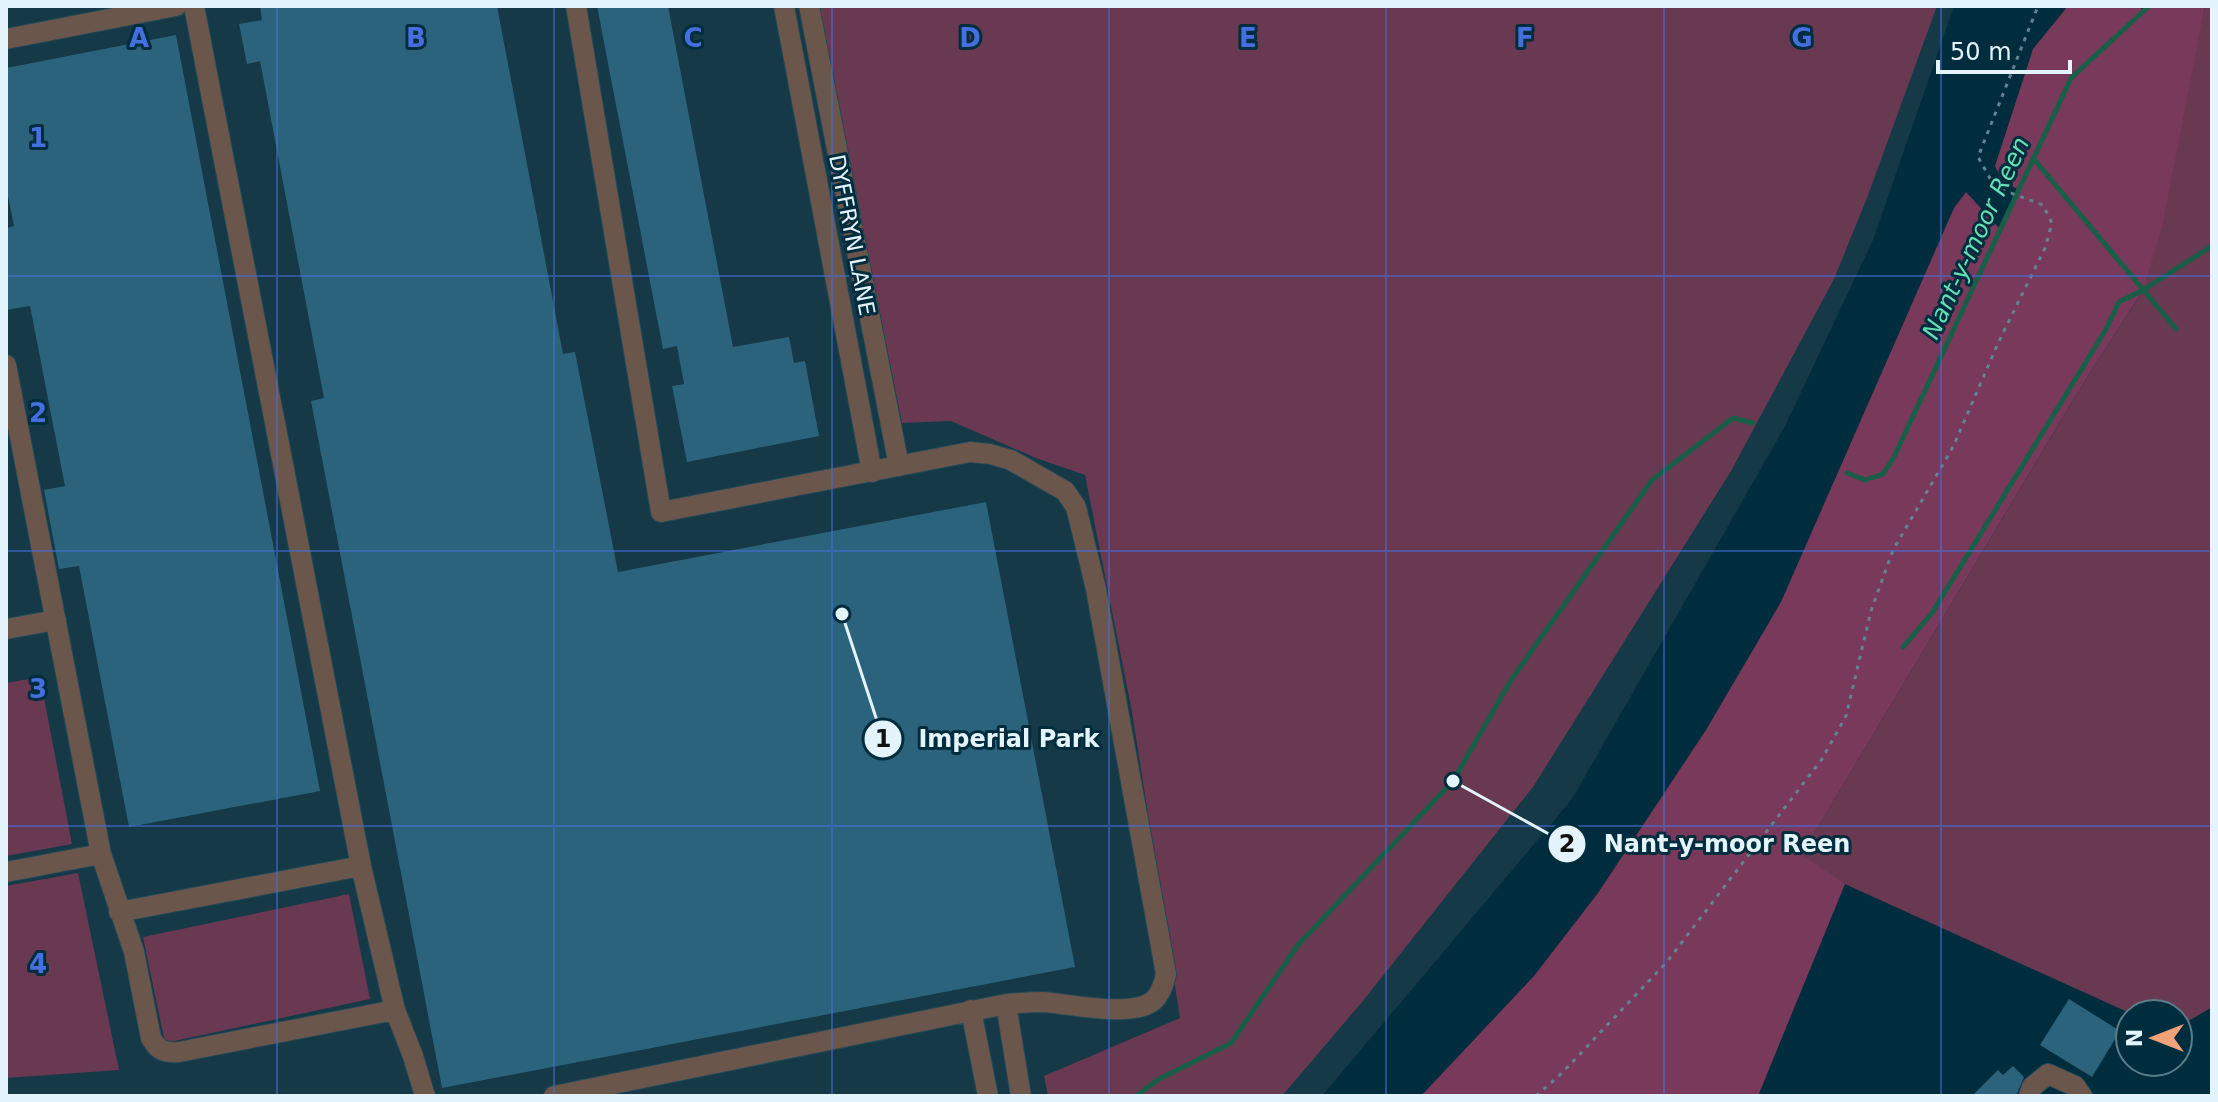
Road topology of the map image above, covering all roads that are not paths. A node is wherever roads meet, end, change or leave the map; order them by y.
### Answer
1 (176, 6) edge
2 (194, 6) edge
3 (576, 6) edge
4 (784, 6) edge
5 (809, 6) edge
6 (139, 10) edge
7 (6, 39) edge
8 (6, 365) edge
9 (899, 466) junction
10 (872, 472) junction
11 (56, 620) junction
12 (6, 629) edge
13 (101, 854) junction
14 (361, 866) junction
15 (6, 872) edge
16 (119, 912) junction
17 (1006, 1004) junction
18 (395, 1010) junction
19 (971, 1010) junction
20 (425, 1096) edge
21 (554, 1096) edge
22 (988, 1096) edge
23 (1021, 1096) edge
24 (2029, 1096) edge
25 (2082, 1096) edge

1 - 6 lane
2 - 14 lane
3 - 10 lane
4 - 10 lane, DYFFRYN LANE
5 - 9 lane, DYFFRYN LANE
6 - 7 lane
8 - 11 lane
9 - 10 lane
9 - 17 lane
11 - 12 lane
11 - 13 lane
13 - 15 lane
13 - 16 lane
14 - 16 lane
14 - 18 lane
16 - 18 lane
17 - 19 lane
17 - 23 lane
18 - 20 lane
19 - 21 lane
19 - 22 lane
24 - 25 lane

